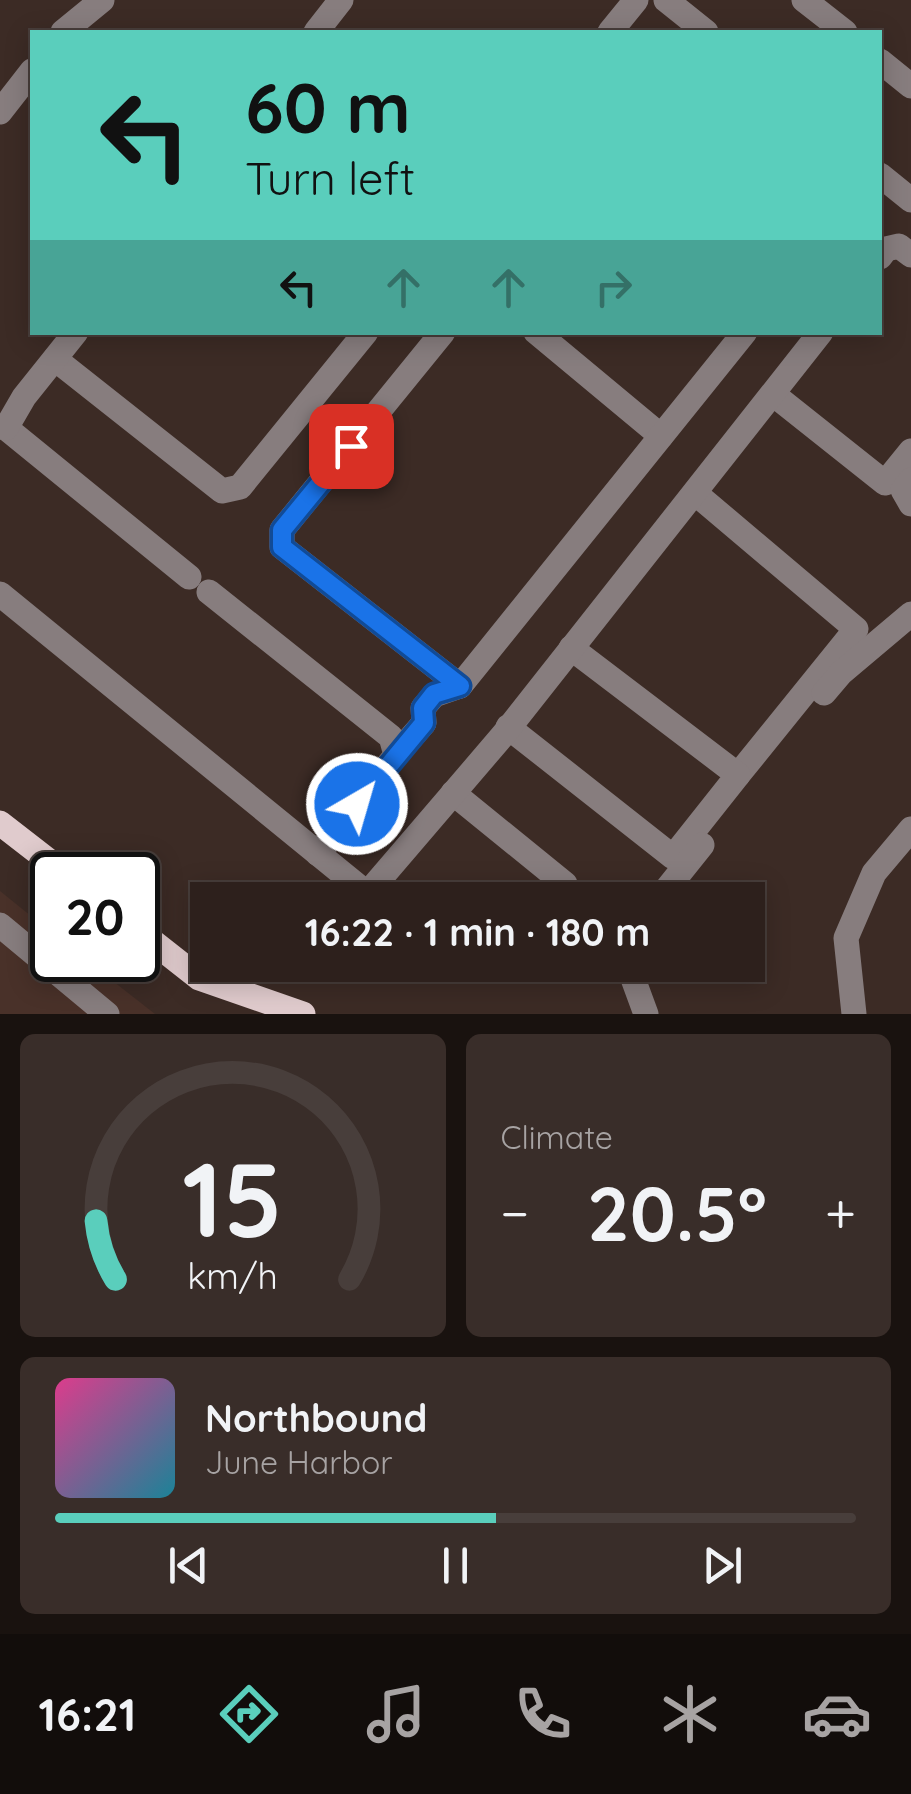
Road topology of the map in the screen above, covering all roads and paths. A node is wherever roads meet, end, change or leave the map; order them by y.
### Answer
1 (102, 0) edge
2 (341, 0) edge
3 (636, 0) edge
4 (666, 0) edge
5 (804, 0) edge
6 (65, 30) edge
7 (318, 30) edge
8 (612, 30) edge
9 (704, 30) edge
10 (842, 30) edge
11 (882, 63) edge
12 (30, 74) edge
13 (911, 86) edge
14 (0, 112) edge
15 (882, 177) edge
16 (911, 200) edge
17 (882, 254) edge
18 (911, 255) edge
19 (74, 335) edge
20 (364, 335) edge
21 (441, 335) edge
22 (540, 335) edge
23 (743, 335) edge
24 (819, 335) edge
25 (55, 359) junction
26 (772, 394) junction
27 (3, 427) edge
28 (661, 436) junction
29 (911, 450) edge
30 (911, 480) edge
31 (695, 493) junction
32 (911, 504) edge
33 (0, 594) edge
34 (911, 614) edge
35 (572, 648) junction
36 (460, 686) junction
37 (508, 728) junction
38 (396, 755) junction
39 (738, 776) junction
40 (453, 793) junction
41 (0, 822) edge
42 (911, 829) edge
43 (38, 852) edge
44 (318, 854) junction
45 (353, 882) edge
46 (383, 882) edge
47 (564, 882) edge
48 (672, 882) edge
49 (0, 925) edge
50 (160, 947) edge
51 (190, 971) edge
52 (204, 982) edge
53 (211, 982) edge
54 (634, 982) edge
55 (108, 1014) edge
56 (246, 1014) edge
57 (304, 1014) edge
58 (646, 1014) edge
59 (854, 1014) edge

1 - 6 street
2 - 7 street
3 - 8 street
4 - 9 street
5 - 10 street
11 - 13 street
12 - 14 street
15 - 16 street
17 - 18 street
19 - 25 street
20 - 25 street
21 - 36 street
22 - 28 street
23 - 28 street
24 - 26 street
25 - 27 street
26 - 29 street
26 - 31 street
27 - 38 street
28 - 36 street
30 - 32 street
31 - 35 street
31 - 39 street
33 - 44 street
34 - 48 street
35 - 37 street
35 - 39 street
36 - 38 street
37 - 39 street
37 - 40 street
38 - 44 street
40 - 46 street
40 - 47 street
41 - 43 main road
42 - 59 street
44 - 45 street
49 - 55 street
50 - 51 main road
52 - 56 main road
53 - 57 main road
54 - 58 street

